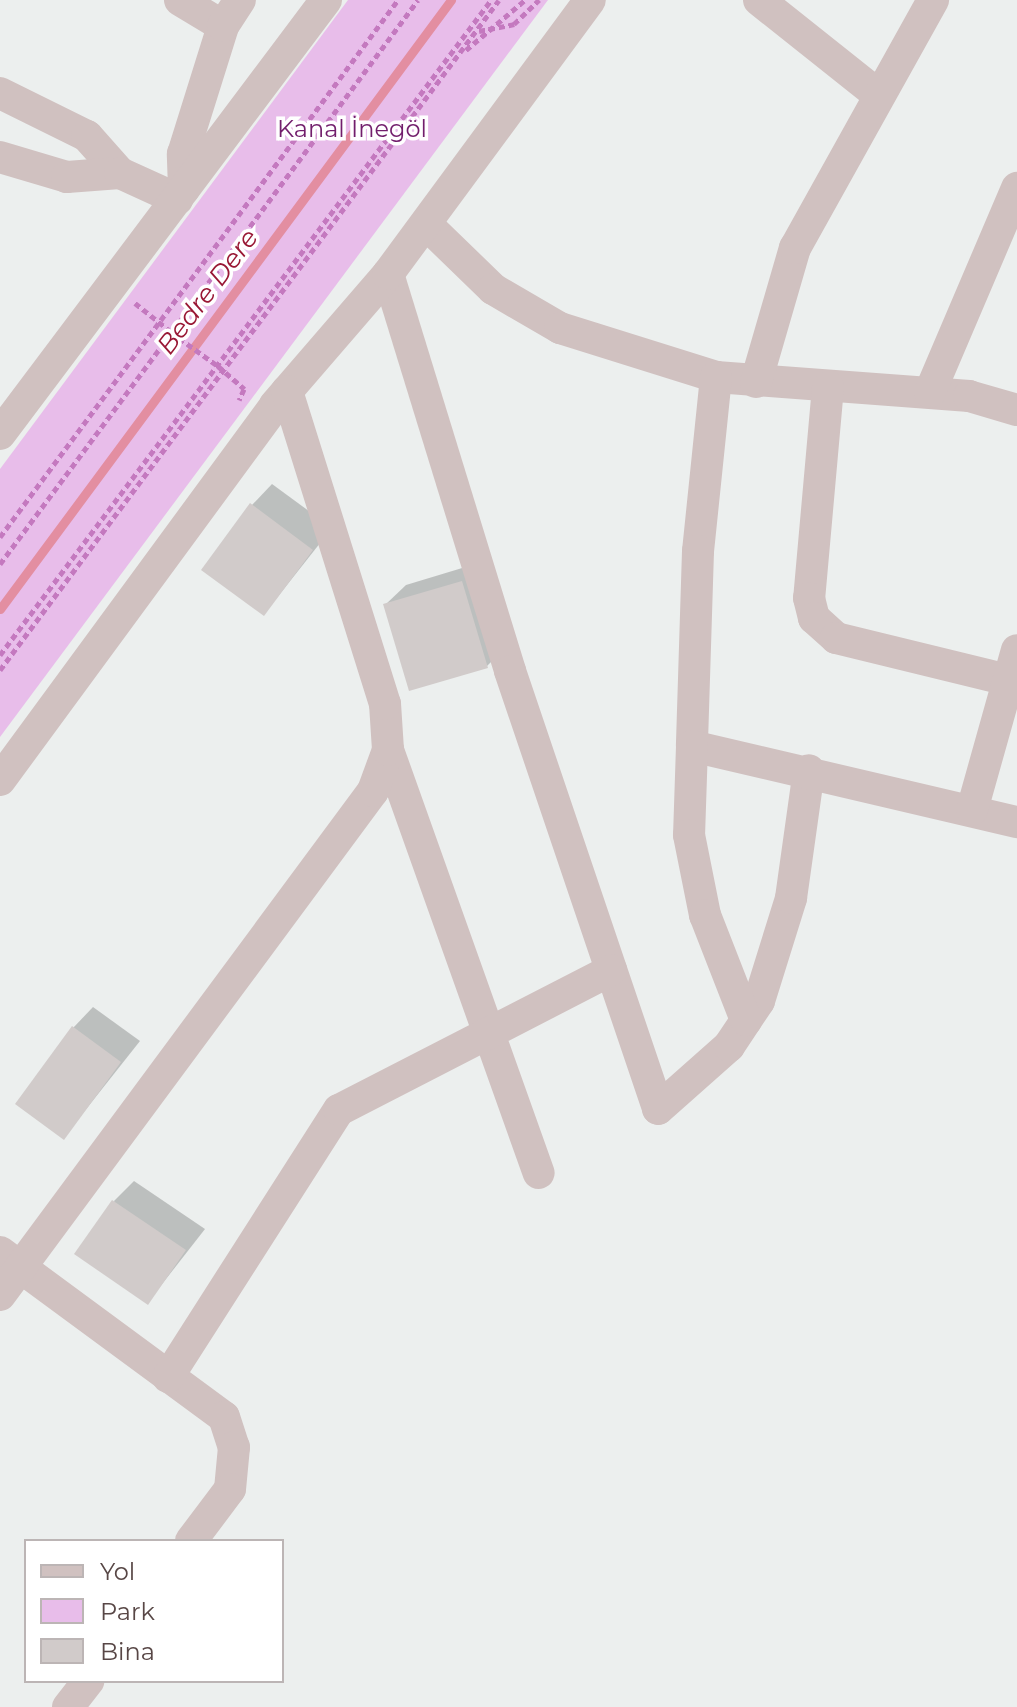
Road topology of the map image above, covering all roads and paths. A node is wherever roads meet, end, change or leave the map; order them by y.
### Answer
1 (180, 0) edge
2 (326, 0) edge
3 (398, 0) edge
4 (408, 0) edge
5 (418, 0) edge
6 (491, 0) edge
7 (499, 0) edge
8 (525, 0) edge
9 (539, 0) edge
10 (590, 0) edge
11 (759, 0) edge
12 (933, 0) edge
13 (409, 12) junction
14 (232, 13) edge
15 (496, 27) junction
16 (478, 31) junction
17 (466, 33) junction
18 (462, 53) junction
19 (0, 93) edge
20 (877, 94) junction
21 (0, 157) edge
22 (120, 173) junction
23 (1017, 188) edge
24 (181, 194) junction
25 (426, 224) junction
26 (388, 274) junction
27 (112, 285) junction
28 (162, 324) junction
29 (172, 332) junction
30 (218, 366) dead end
31 (716, 377) junction
32 (756, 382) junction
33 (828, 387) junction
34 (287, 391) junction
35 (930, 392) junction
36 (1017, 410) edge
37 (0, 434) edge
38 (0, 537) edge
39 (0, 564) edge
40 (0, 655) edge
41 (1013, 665) edge
42 (0, 670) edge
43 (692, 746) junction
44 (388, 750) junction
45 (809, 770) junction
46 (0, 780) edge
47 (972, 810) junction
48 (1017, 822) edge
49 (611, 970) junction
50 (746, 1020) junction
51 (488, 1031) junction
52 (539, 1173) dead end
53 (10, 1260) edge
54 (0, 1295) edge
55 (168, 1377) junction
56 (192, 1539) edge
57 (86, 1683) edge
58 (68, 1707) edge

1 - 14 street
2 - 24 street
3 - 28 path
4 - 13 path
5 - 13 path
6 - 17 path
7 - 16 path
8 - 15 path
9 - 15 path
10 - 25 street
11 - 20 street
12 - 20 street
13 - 29 path
14 - 24 street
15 - 16 path
15 - 18 path
16 - 17 path
16 - 18 path
17 - 40 path
18 - 42 path
19 - 22 street
20 - 32 street
21 - 22 street
22 - 24 street
23 - 35 street
24 - 27 street
25 - 26 street
25 - 31 street
26 - 34 street
26 - 49 street
27 - 28 path
27 - 37 street
28 - 29 path
28 - 38 path
29 - 30 path, bridge
29 - 39 path
31 - 32 street
31 - 43 street
32 - 33 street
33 - 35 street
33 - 41 street
34 - 44 street
34 - 46 street
35 - 36 street
41 - 47 street
43 - 45 street
43 - 50 street
44 - 51 street
44 - 53 street
45 - 47 street
45 - 50 street
47 - 48 street
49 - 50 street
49 - 51 street
51 - 52 street
51 - 55 street
53 - 54 street
53 - 55 street
55 - 56 street
57 - 58 street

